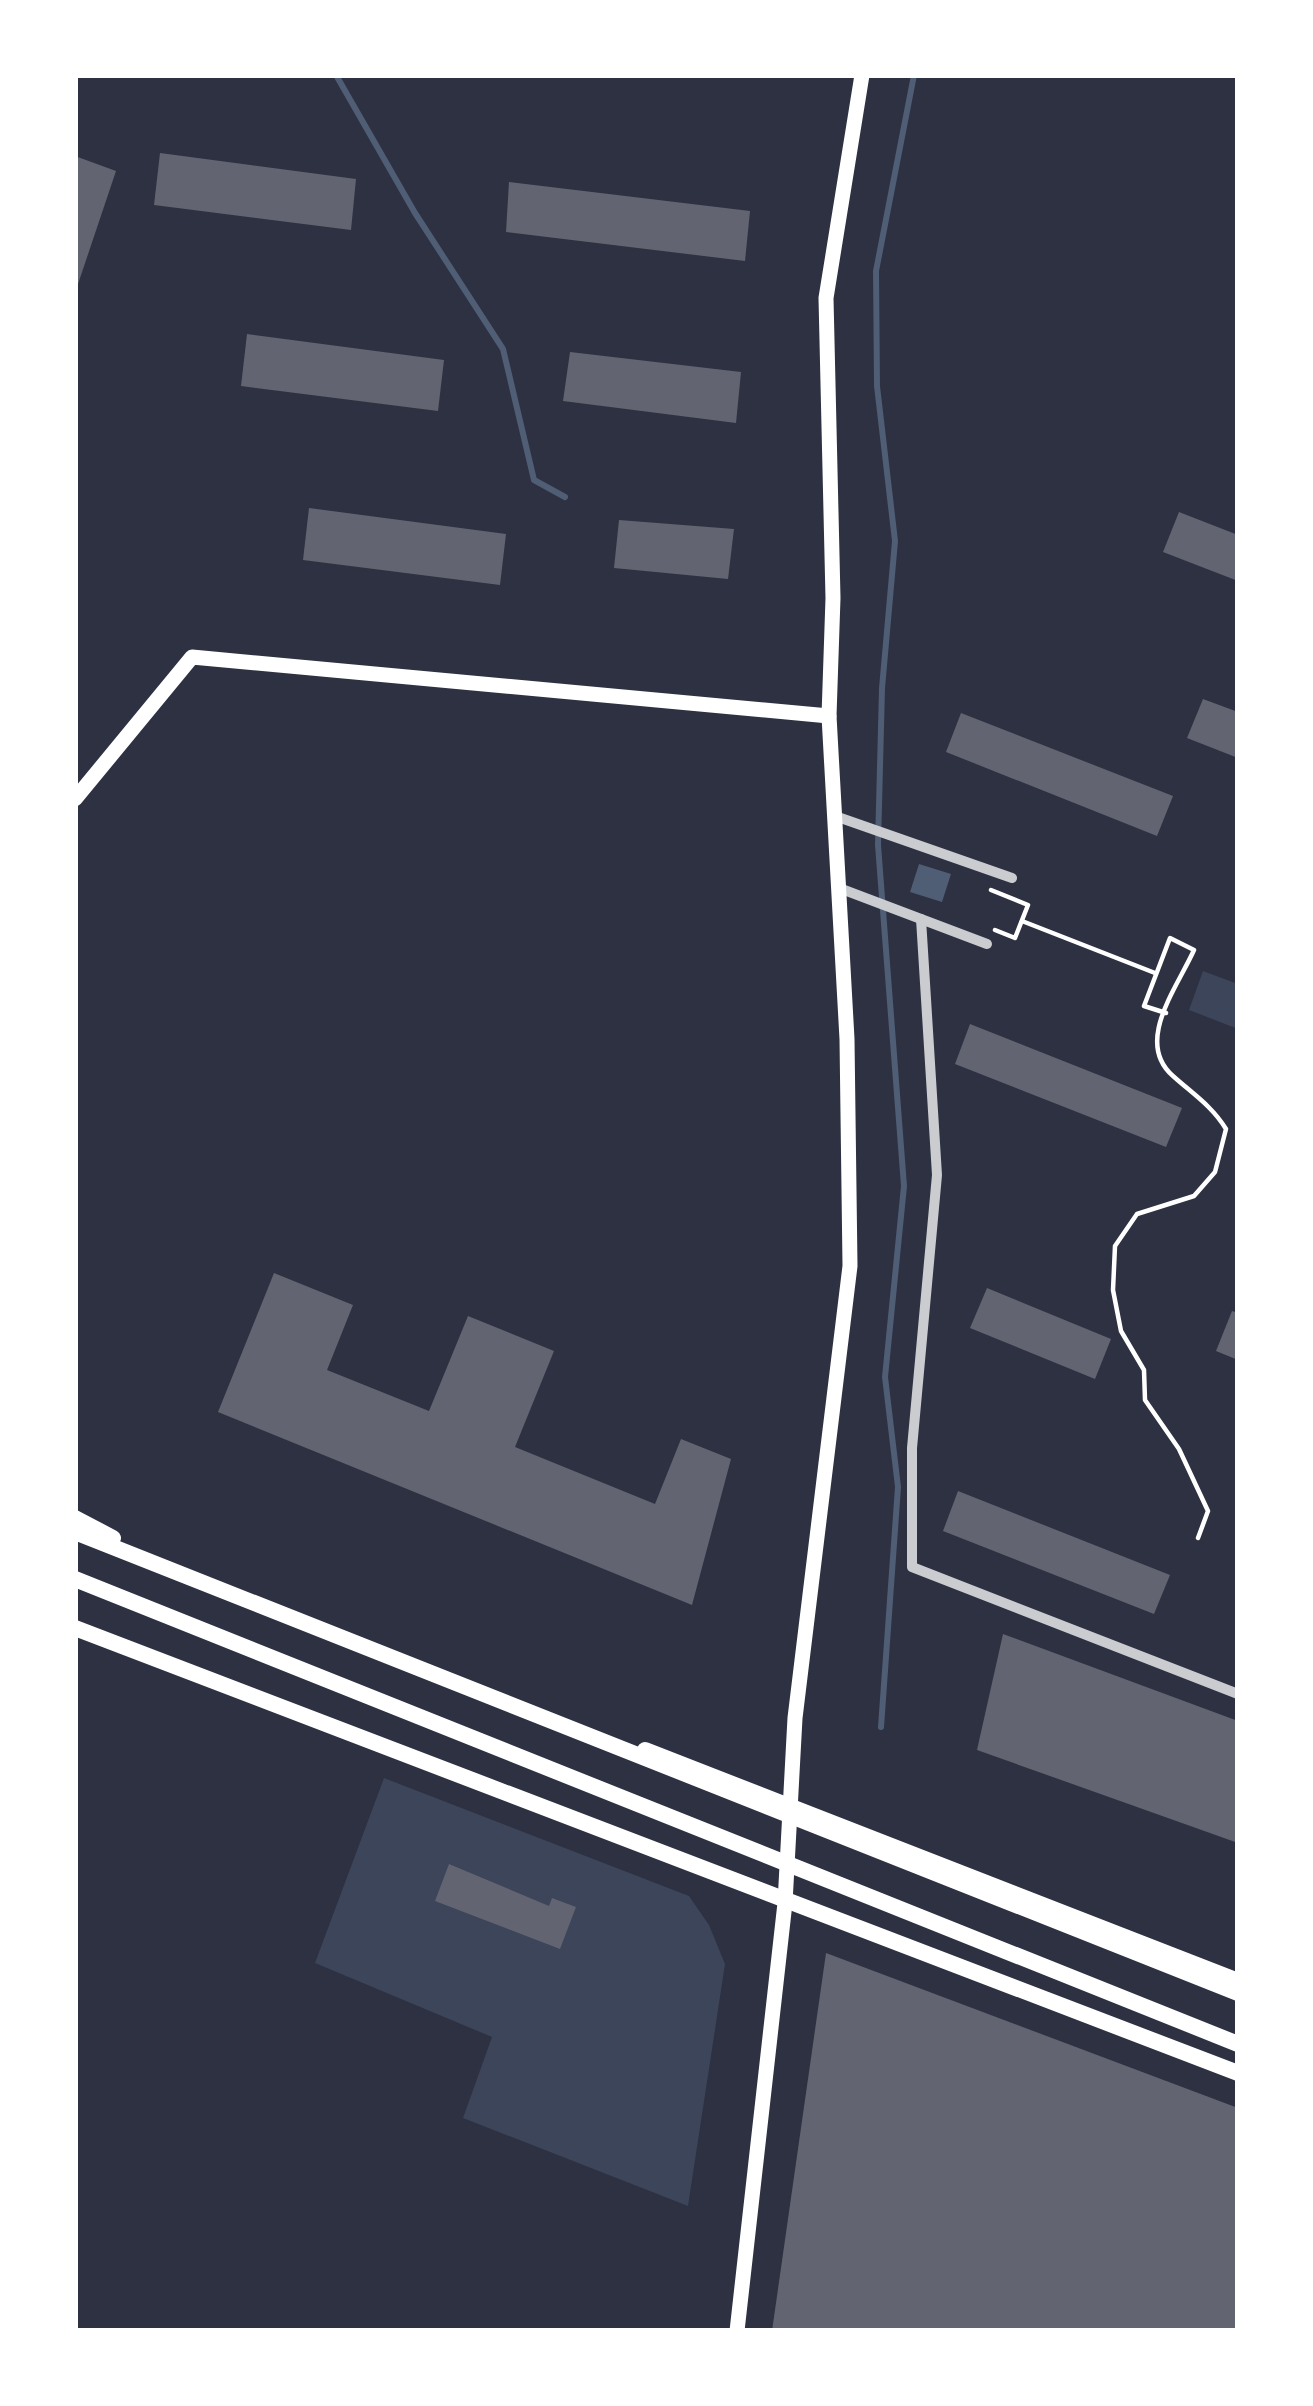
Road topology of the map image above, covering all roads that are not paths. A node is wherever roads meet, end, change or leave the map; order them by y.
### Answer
1 (862, 75) edge
2 (829, 716) junction
3 (75, 799) edge
4 (835, 816) junction
5 (1012, 878) dead end
6 (839, 888) junction
7 (921, 919) junction
8 (987, 944) dead end
9 (75, 1525) edge
10 (75, 1579) edge
11 (75, 1628) edge
12 (1238, 1694) edge
13 (788, 1804) junction
14 (785, 1903) junction
15 (1238, 1981) edge
16 (1238, 1993) edge
17 (1238, 2044) edge
18 (1238, 2073) edge
19 (737, 2331) edge

1 - 2 main road
2 - 3 main road
2 - 4 main road
4 - 5 street
4 - 6 main road
6 - 7 street
6 - 13 main road
7 - 8 street
7 - 12 street
9 - 13 main road
9 - 16 main road
10 - 17 main road
11 - 14 main road
13 - 14 main road
13 - 15 main road
14 - 18 main road
14 - 19 main road

